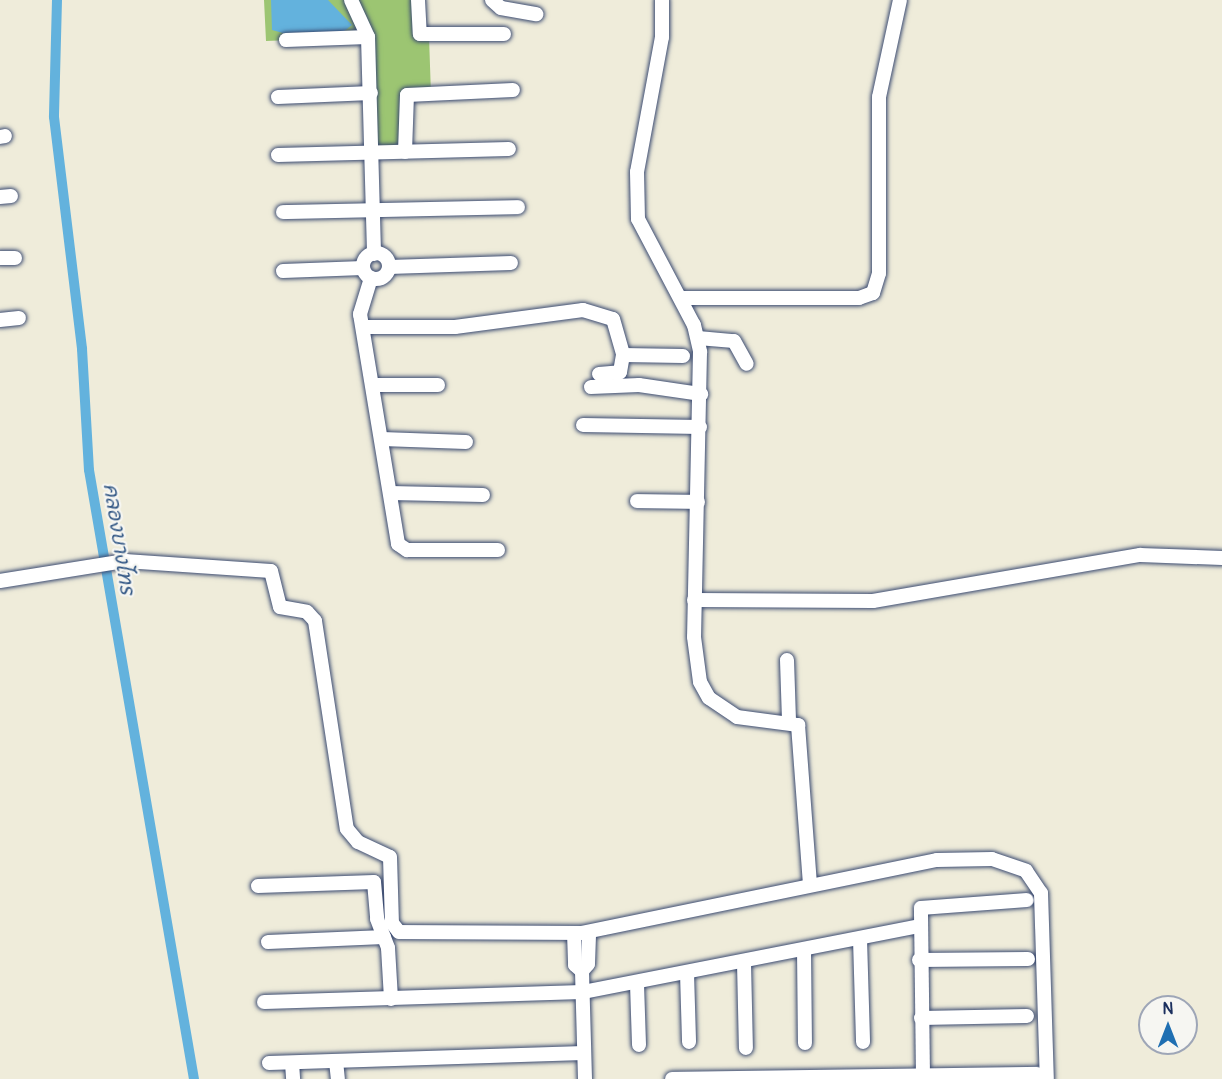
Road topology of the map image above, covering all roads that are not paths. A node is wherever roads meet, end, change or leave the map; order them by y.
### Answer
1 (351, 0) edge
2 (418, 0) edge
3 (492, 0) edge
4 (662, 0) edge
5 (900, 0) edge
6 (536, 14) dead end
7 (504, 34) dead end
8 (368, 37) junction
9 (286, 40) dead end
10 (513, 90) dead end
11 (371, 93) junction
12 (278, 97) dead end
13 (509, 149) dead end
14 (372, 152) junction
15 (405, 152) junction
16 (278, 155) dead end
17 (518, 207) dead end
18 (375, 211) junction
19 (283, 212) dead end
20 (374, 254) junction
21 (0, 258) edge
22 (15, 258) dead end
23 (511, 263) dead end
24 (389, 267) junction
25 (283, 271) dead end
26 (367, 273) junction
27 (681, 298) junction
28 (19, 318) dead end
29 (0, 320) edge
30 (363, 327) junction
31 (698, 338) junction
32 (623, 356) junction
33 (683, 356) dead end
34 (747, 364) dead end
35 (599, 374) dead end
36 (373, 385) junction
37 (438, 386) dead end
38 (591, 387) dead end
39 (701, 394) junction
40 (583, 425) dead end
41 (700, 427) junction
42 (382, 440) junction
43 (466, 442) dead end
44 (390, 493) junction
45 (483, 495) dead end
46 (637, 501) dead end
47 (698, 502) junction
48 (498, 550) dead end
49 (1222, 558) edge
50 (0, 581) edge
51 (694, 606) junction
52 (788, 660) dead end
53 (789, 721) junction
54 (810, 885) junction
55 (258, 886) dead end
56 (1027, 900) dead end
57 (918, 926) junction
58 (581, 933) junction
59 (384, 937) junction
60 (860, 939) junction
61 (268, 942) dead end
62 (804, 950) junction
63 (1028, 959) dead end
64 (919, 960) junction
65 (744, 963) junction
66 (687, 973) junction
67 (638, 984) junction
68 (583, 992) junction
69 (391, 999) junction
70 (264, 1002) dead end
71 (1027, 1016) dead end
72 (921, 1018) junction
73 (689, 1042) dead end
74 (862, 1042) dead end
75 (805, 1043) dead end
76 (639, 1045) dead end
77 (746, 1048) dead end
78 (584, 1053) junction
79 (336, 1061) junction
80 (269, 1063) dead end
81 (292, 1063) junction
82 (1042, 1076) edge
83 (915, 1077) edge
84 (954, 1077) edge
85 (1013, 1077) edge
86 (293, 1079) edge
87 (338, 1079) edge
88 (585, 1079) edge
89 (672, 1079) edge

1 - 8 street
2 - 7 street
3 - 6 street
4 - 27 street
5 - 27 street
8 - 9 street
8 - 11 street
10 - 15 street
11 - 12 street
11 - 14 street
13 - 15 street
14 - 15 street
14 - 16 street
14 - 18 street
17 - 18 street
18 - 19 street
18 - 20 street
20 - 24 street
20 - 26 street
21 - 22 street
23 - 24 street
24 - 26 street
25 - 26 street
26 - 30 street
27 - 31 street
28 - 29 street
30 - 32 street
30 - 36 street
31 - 34 street
31 - 39 street
32 - 33 street
32 - 35 street
36 - 37 street
36 - 42 street
38 - 39 street
39 - 41 street
40 - 41 street
41 - 47 street
42 - 43 street
42 - 44 street
44 - 45 street
44 - 48 street
46 - 47 street
47 - 51 street
49 - 51 street
50 - 58 street
51 - 53 street
52 - 53 street
53 - 54 street
54 - 58 street
54 - 82 street
55 - 59 street
56 - 57 street
57 - 60 street
57 - 64 street
58 - 68 street
59 - 61 street
59 - 69 street
60 - 62 street
60 - 74 street
62 - 65 street
62 - 75 street
63 - 64 street
64 - 72 street
65 - 66 street
65 - 77 street
66 - 67 street
66 - 73 street
67 - 68 street
67 - 76 street
68 - 69 street
68 - 78 street
69 - 70 street
71 - 72 street
72 - 83 street
78 - 79 street
78 - 88 street
79 - 81 street
79 - 87 street
80 - 81 street
81 - 86 street
82 - 85 street
83 - 84 street
83 - 89 street
84 - 85 street

